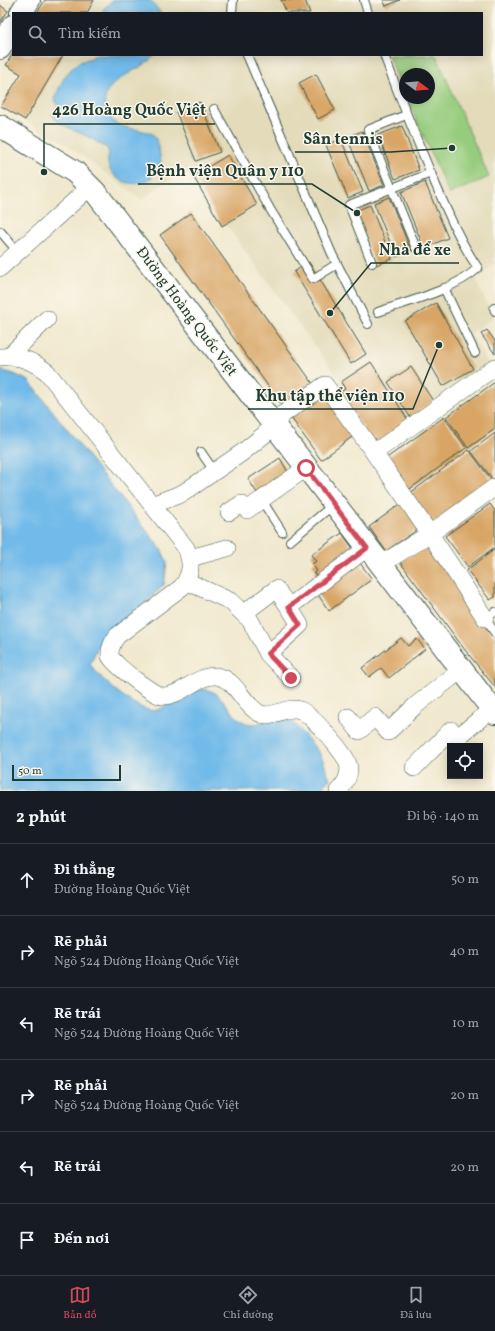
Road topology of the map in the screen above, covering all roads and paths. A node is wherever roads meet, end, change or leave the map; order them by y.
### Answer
1 (29, 0) edge
2 (233, 0) edge
3 (364, 0) edge
4 (22, 12) edge
5 (232, 12) edge
6 (368, 12) edge
7 (12, 28) edge
8 (0, 48) edge
9 (247, 56) edge
10 (384, 56) edge
11 (214, 109) dead end
12 (406, 115) junction
13 (0, 126) edge
14 (431, 173) junction
15 (90, 187) junction
16 (392, 188) junction
17 (0, 231) edge
18 (416, 248) dead end
19 (18, 252) junction
20 (372, 263) dead end
21 (338, 264) junction
22 (0, 268) edge
23 (444, 288) junction
24 (378, 312) dead end
25 (47, 319) dead end
26 (368, 324) dead end
27 (475, 353) dead end
28 (4, 357) edge
29 (495, 367) edge
30 (273, 424) junction
31 (201, 452) dead end
32 (375, 452) junction
33 (306, 468) junction
34 (214, 471) junction
35 (495, 487) edge
36 (261, 498) junction
37 (152, 505) junction
38 (334, 505) junction
39 (229, 512) dead end
40 (282, 532) dead end
41 (431, 533) junction
42 (290, 541) dead end
43 (227, 548) dead end
44 (367, 548) junction
45 (190, 558) junction
46 (380, 565) junction
47 (186, 582) junction
48 (289, 607) junction
49 (244, 614) junction
50 (490, 615) edge
51 (495, 633) edge
52 (268, 654) junction
53 (461, 670) junction
54 (291, 678) dead end
55 (493, 711) edge
56 (348, 717) dead end
57 (414, 768) dead end
58 (338, 791) edge

1 - 4 main road
2 - 5 lane
3 - 6 lane
7 - 8 main road
9 - 21 lane
10 - 12 lane
11 - 21 lane
12 - 14 lane
12 - 16 lane
13 - 15 main road, Đường Hoàng Quốc Việt
14 - 16 lane
14 - 23 lane
15 - 19 street
15 - 30 main road, Đường Hoàng Quốc Việt
16 - 18 lane
16 - 20 lane
17 - 19 lane
19 - 22 street
21 - 26 lane
23 - 24 lane
23 - 27 lane
25 - 28 street
28 - 37 street
29 - 32 street
30 - 32 street
30 - 33 main road, Đường Hoàng Quốc Việt
30 - 34 street
31 - 34 lane
32 - 41 street
33 - 36 street
33 - 38 main road, Đường Hoàng Quốc Việt
34 - 37 street
35 - 41 street
36 - 39 street
36 - 40 lane
37 - 45 street
38 - 42 lane
38 - 44 main road, Đường Hoàng Quốc Việt
41 - 46 street
41 - 50 street
43 - 45 street
44 - 46 main road, Đường Hoàng Quốc Việt
44 - 48 street
45 - 47 street
46 - 53 main road, Đường Hoàng Quốc Việt
47 - 49 street
47 - 58 street
48 - 49 street
48 - 52 street
49 - 52 street
50 - 51 lane
52 - 54 street
53 - 55 main road, Đường Hoàng Quốc Việt
53 - 56 street
55 - 57 street

